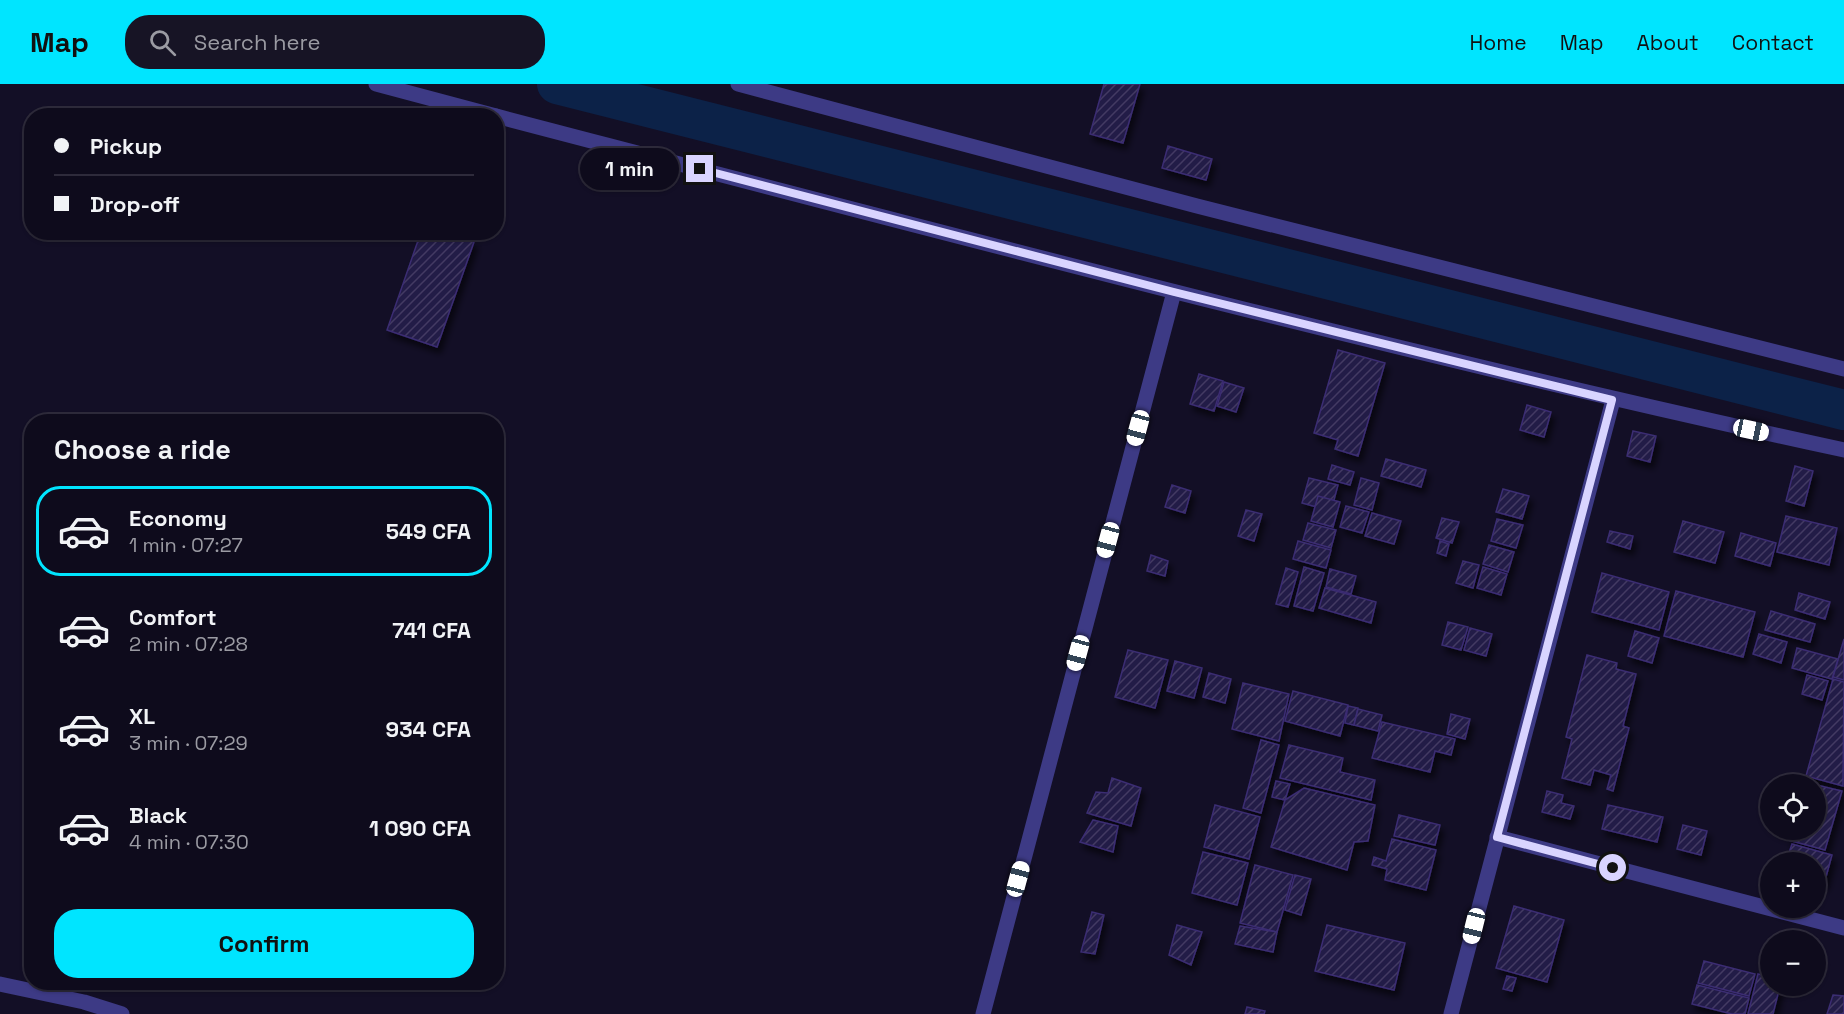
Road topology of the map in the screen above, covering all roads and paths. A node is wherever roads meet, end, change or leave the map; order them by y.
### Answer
1 (376, 84) edge
2 (738, 84) edge
3 (466, 108) edge
4 (504, 118) edge
5 (1174, 292) junction
6 (1844, 369) edge
7 (1612, 400) junction
8 (1844, 450) edge
9 (1497, 837) junction
10 (1844, 928) edge
11 (0, 984) edge
12 (24, 989) edge
13 (28, 990) edge
14 (122, 1014) edge
15 (983, 1014) edge
16 (1451, 1014) edge

1 - 3 street
2 - 6 street
4 - 5 street
5 - 7 street
5 - 15 street
7 - 8 street
7 - 9 street
9 - 10 street
9 - 16 street
11 - 12 street
13 - 14 street

